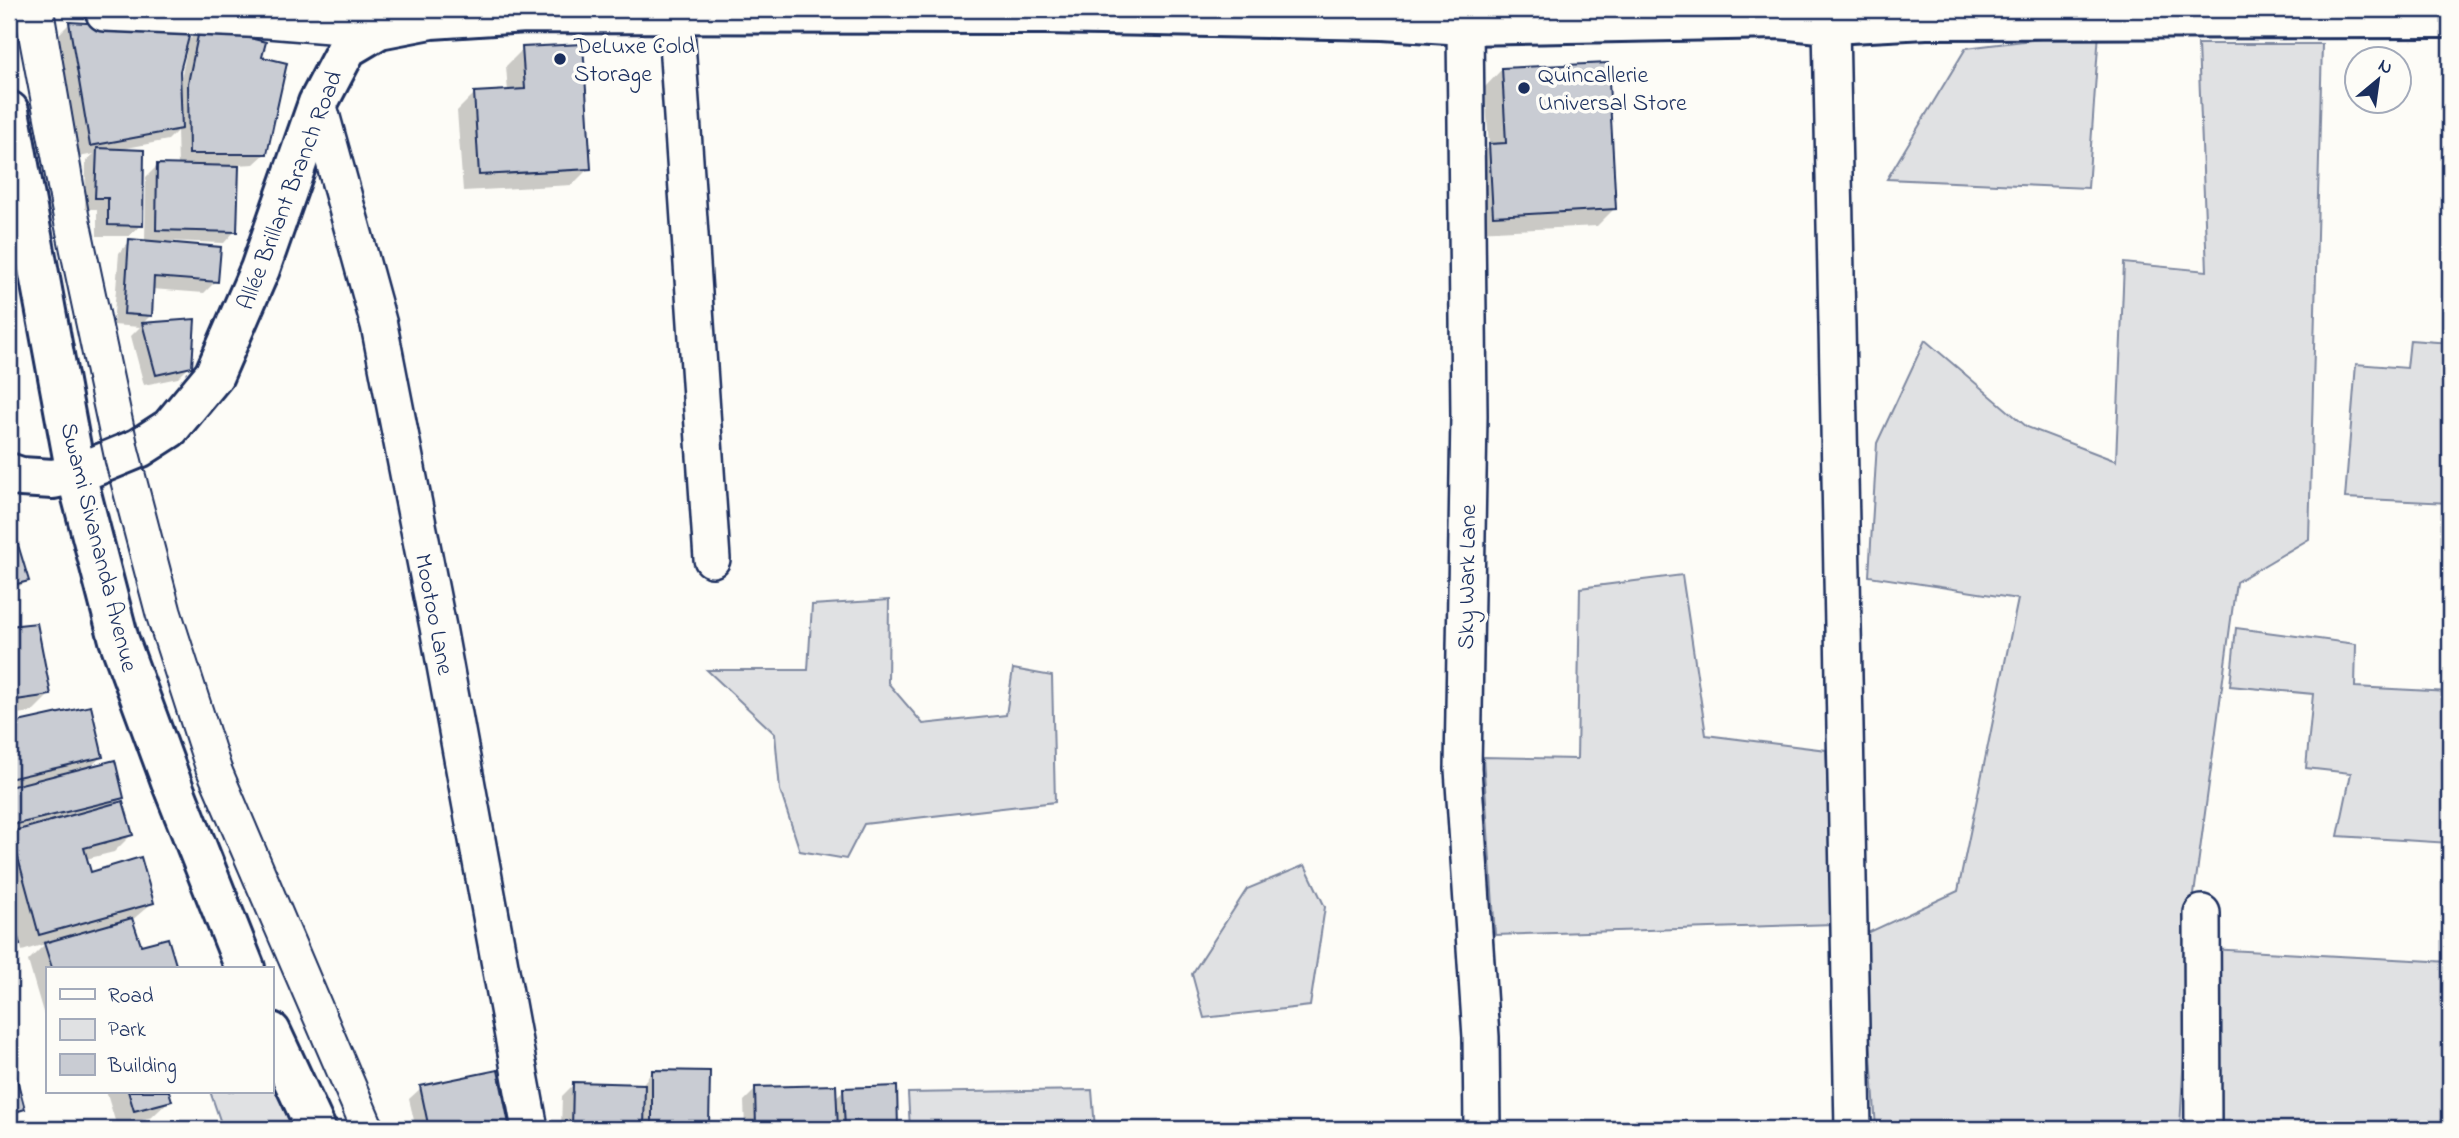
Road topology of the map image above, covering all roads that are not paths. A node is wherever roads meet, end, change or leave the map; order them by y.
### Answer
1 (104, 13) dead end
2 (675, 13) junction
3 (268, 14) edge
4 (431, 14) edge
5 (1779, 14) edge
6 (2357, 14) edge
7 (1377, 15) edge
8 (2450, 18) edge
9 (1831, 24) junction
10 (1465, 25) junction
11 (379, 29) junction
12 (318, 103) junction
13 (9, 111) edge
14 (9, 473) edge
15 (76, 474) junction
16 (712, 559) dead end
17 (2202, 913) dead end
18 (245, 967) edge
19 (273, 1036) edge
20 (316, 1129) edge
21 (530, 1129) edge
22 (1482, 1129) edge
23 (1853, 1129) edge
24 (2203, 1129) edge

1 - 3 street
2 - 4 street, Allée Brillant Branch Road
2 - 7 street, Allée Brillant Branch Road
2 - 16 street
3 - 11 street
4 - 11 street, Allée Brillant Branch Road
5 - 9 street, Allée Brillant Branch Road
5 - 10 street, Allée Brillant Branch Road
6 - 8 street, Allée Brillant Branch Road
6 - 9 street, Allée Brillant Branch Road
7 - 10 street, Allée Brillant Branch Road
9 - 23 street
10 - 22 street, Sky Wark Lane
11 - 12 street, Allée Brillant Branch Road
12 - 15 street, Allée Brillant Branch Road
12 - 21 street, Mootoo Lane
13 - 15 street, Swami Sivananda Avenue
14 - 15 street, Allée Brillant Branch Road
15 - 18 street, Swami Sivananda Avenue
17 - 24 street
19 - 20 street

